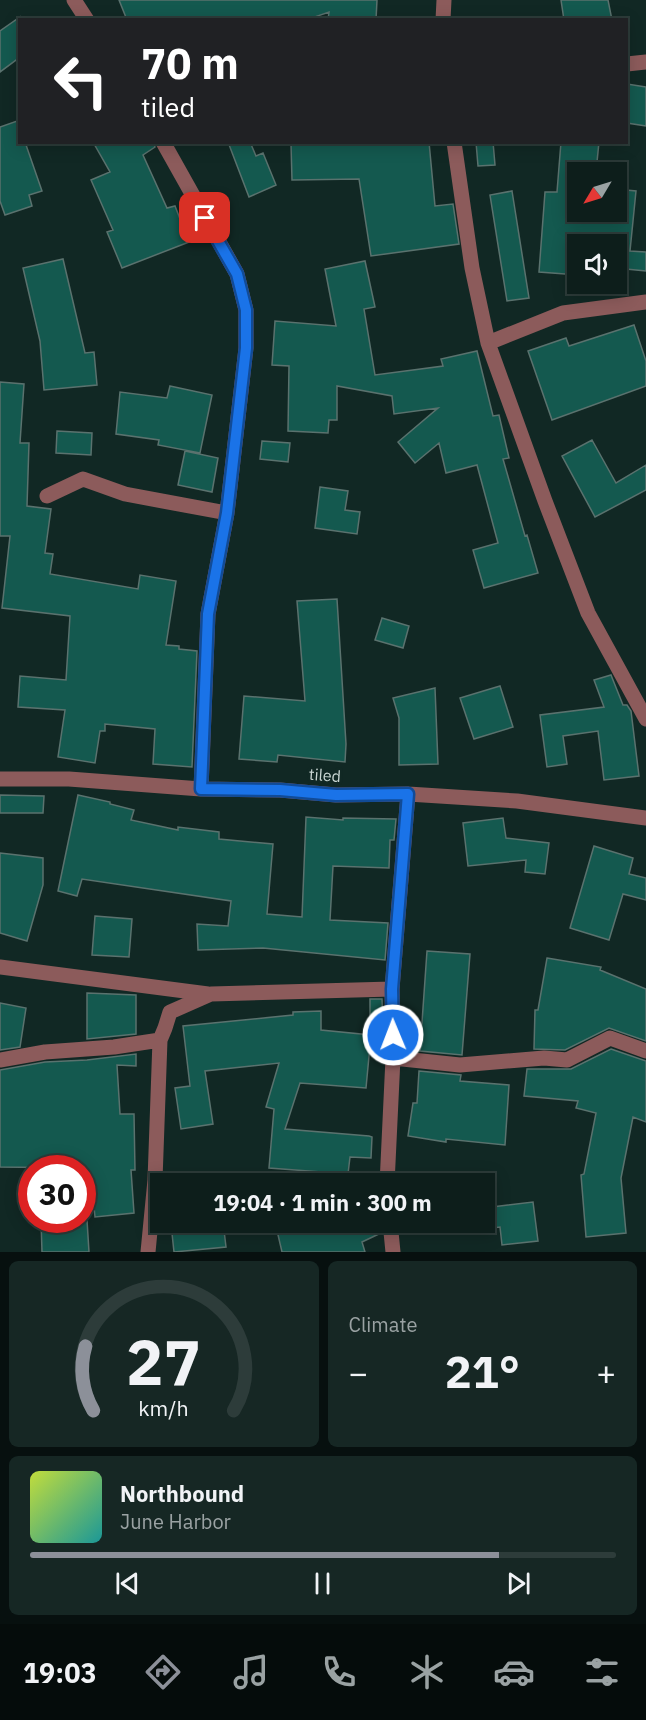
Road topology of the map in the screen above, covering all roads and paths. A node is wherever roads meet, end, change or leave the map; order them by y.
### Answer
1 (74, 0) edge
2 (444, 0) edge
3 (86, 18) edge
4 (443, 18) edge
5 (646, 62) edge
6 (628, 64) edge
7 (164, 144) edge
8 (454, 144) edge
9 (646, 302) edge
10 (488, 343) junction
11 (47, 496) dead end
12 (227, 513) junction
13 (646, 719) edge
14 (0, 779) edge
15 (201, 789) junction
16 (408, 794) junction
17 (646, 818) edge
18 (0, 967) edge
19 (392, 989) junction
20 (211, 994) junction
21 (160, 1040) junction
22 (646, 1051) edge
23 (393, 1058) junction
24 (0, 1060) edge
25 (388, 1173) edge
26 (391, 1233) edge
27 (148, 1252) edge
28 (393, 1252) edge

1 - 3 street
2 - 4 street
5 - 6 street
7 - 12 street
8 - 10 street
9 - 10 street
10 - 13 street
11 - 12 street
12 - 15 street
14 - 15 street, tiled
15 - 16 street, tiled
16 - 17 street, tiled
16 - 19 street
18 - 20 street
19 - 20 street
19 - 23 street
20 - 21 street
21 - 24 street
21 - 27 street
22 - 23 street
23 - 25 street
26 - 28 street

